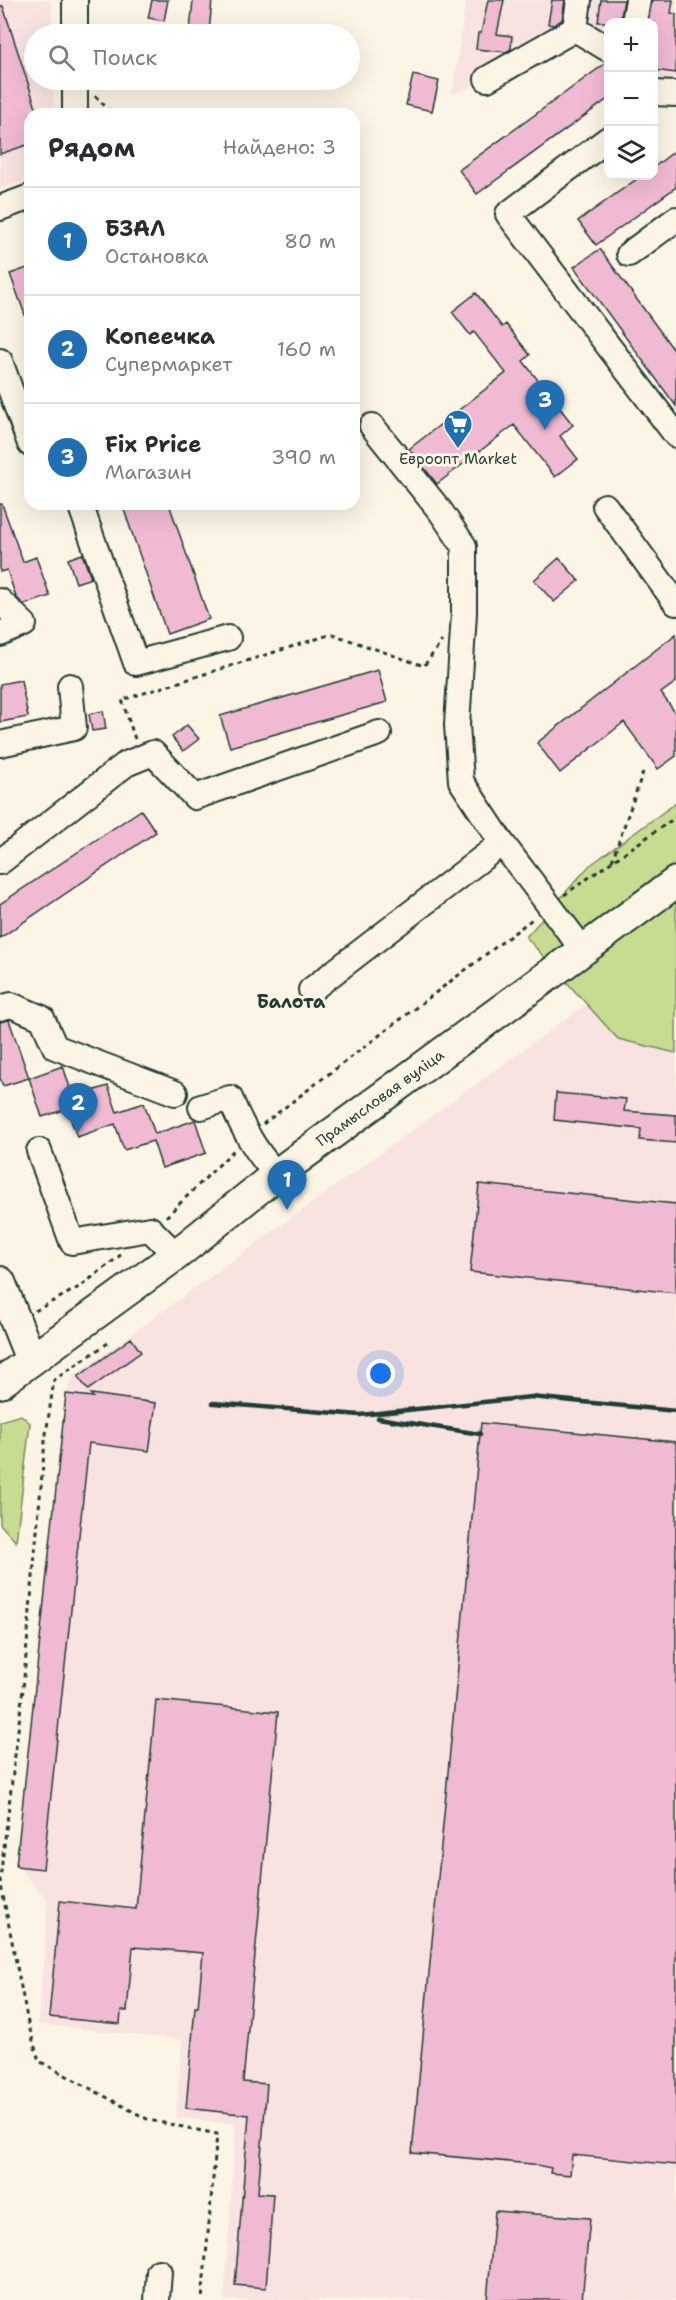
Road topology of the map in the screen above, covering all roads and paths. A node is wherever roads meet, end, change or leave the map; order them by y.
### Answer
1 (75, 0) edge
2 (579, 0) edge
3 (638, 0) edge
4 (635, 18) edge
5 (75, 24) edge
6 (575, 29) junction
7 (604, 46) edge
8 (487, 79) dead end
9 (75, 90) edge
10 (658, 93) edge
11 (676, 94) edge
12 (75, 108) edge
13 (604, 143) edge
14 (24, 199) edge
15 (0, 208) edge
16 (676, 219) edge
17 (629, 254) dead end
18 (0, 361) edge
19 (372, 426) dead end
20 (24, 427) edge
21 (676, 435) edge
22 (605, 506) dead end
23 (82, 510) edge
24 (0, 602) edge
25 (676, 603) edge
26 (464, 613) junction
27 (0, 634) edge
28 (228, 638) dead end
29 (70, 686) dead end
30 (379, 733) dead end
31 (0, 744) edge
32 (141, 758) junction
33 (643, 772) dead end
34 (676, 817) edge
35 (502, 843) junction
36 (0, 862) edge
37 (611, 863) junction
38 (676, 882) edge
39 (550, 904) junction
40 (583, 950) junction
41 (312, 990) dead end
42 (0, 1008) edge
43 (175, 1093) dead end
44 (201, 1107) dead end
45 (248, 1136) junction
46 (39, 1151) dead end
47 (277, 1174) junction
48 (153, 1231) junction
49 (126, 1251) dead end
50 (176, 1255) junction
51 (0, 1282) edge
52 (9, 1319) edge
53 (108, 1343) dead end
54 (31, 1360) junction
55 (0, 1383) edge
56 (159, 2272) dead end
57 (158, 2300) edge
58 (202, 2300) edge

1 - 5 lane
2 - 6 lane
3 - 4 lane
6 - 7 lane
6 - 8 lane
9 - 12 lane
10 - 11 lane
13 - 21 lane
14 - 15 lane
16 - 17 lane
18 - 20 lane
19 - 26 lane
22 - 25 lane
23 - 28 lane
24 - 27 lane
26 - 32 path
26 - 35 lane
29 - 31 lane
30 - 32 lane
32 - 36 lane
33 - 37 path
34 - 37 path
35 - 39 lane
35 - 41 lane
37 - 39 path
38 - 40 main road, Прамысловая вуліца
39 - 40 lane
39 - 45 path
40 - 47 main road, Прамысловая вуліца
42 - 43 lane
44 - 45 lane
45 - 47 lane
45 - 48 path
46 - 48 lane
47 - 50 main road, Прамысловая вуліца
48 - 50 lane
49 - 52 path
50 - 54 main road, Прамысловая вуліца
51 - 52 main road
52 - 54 main road
53 - 58 path
54 - 55 main road, Прамысловая вуліца
56 - 57 lane

